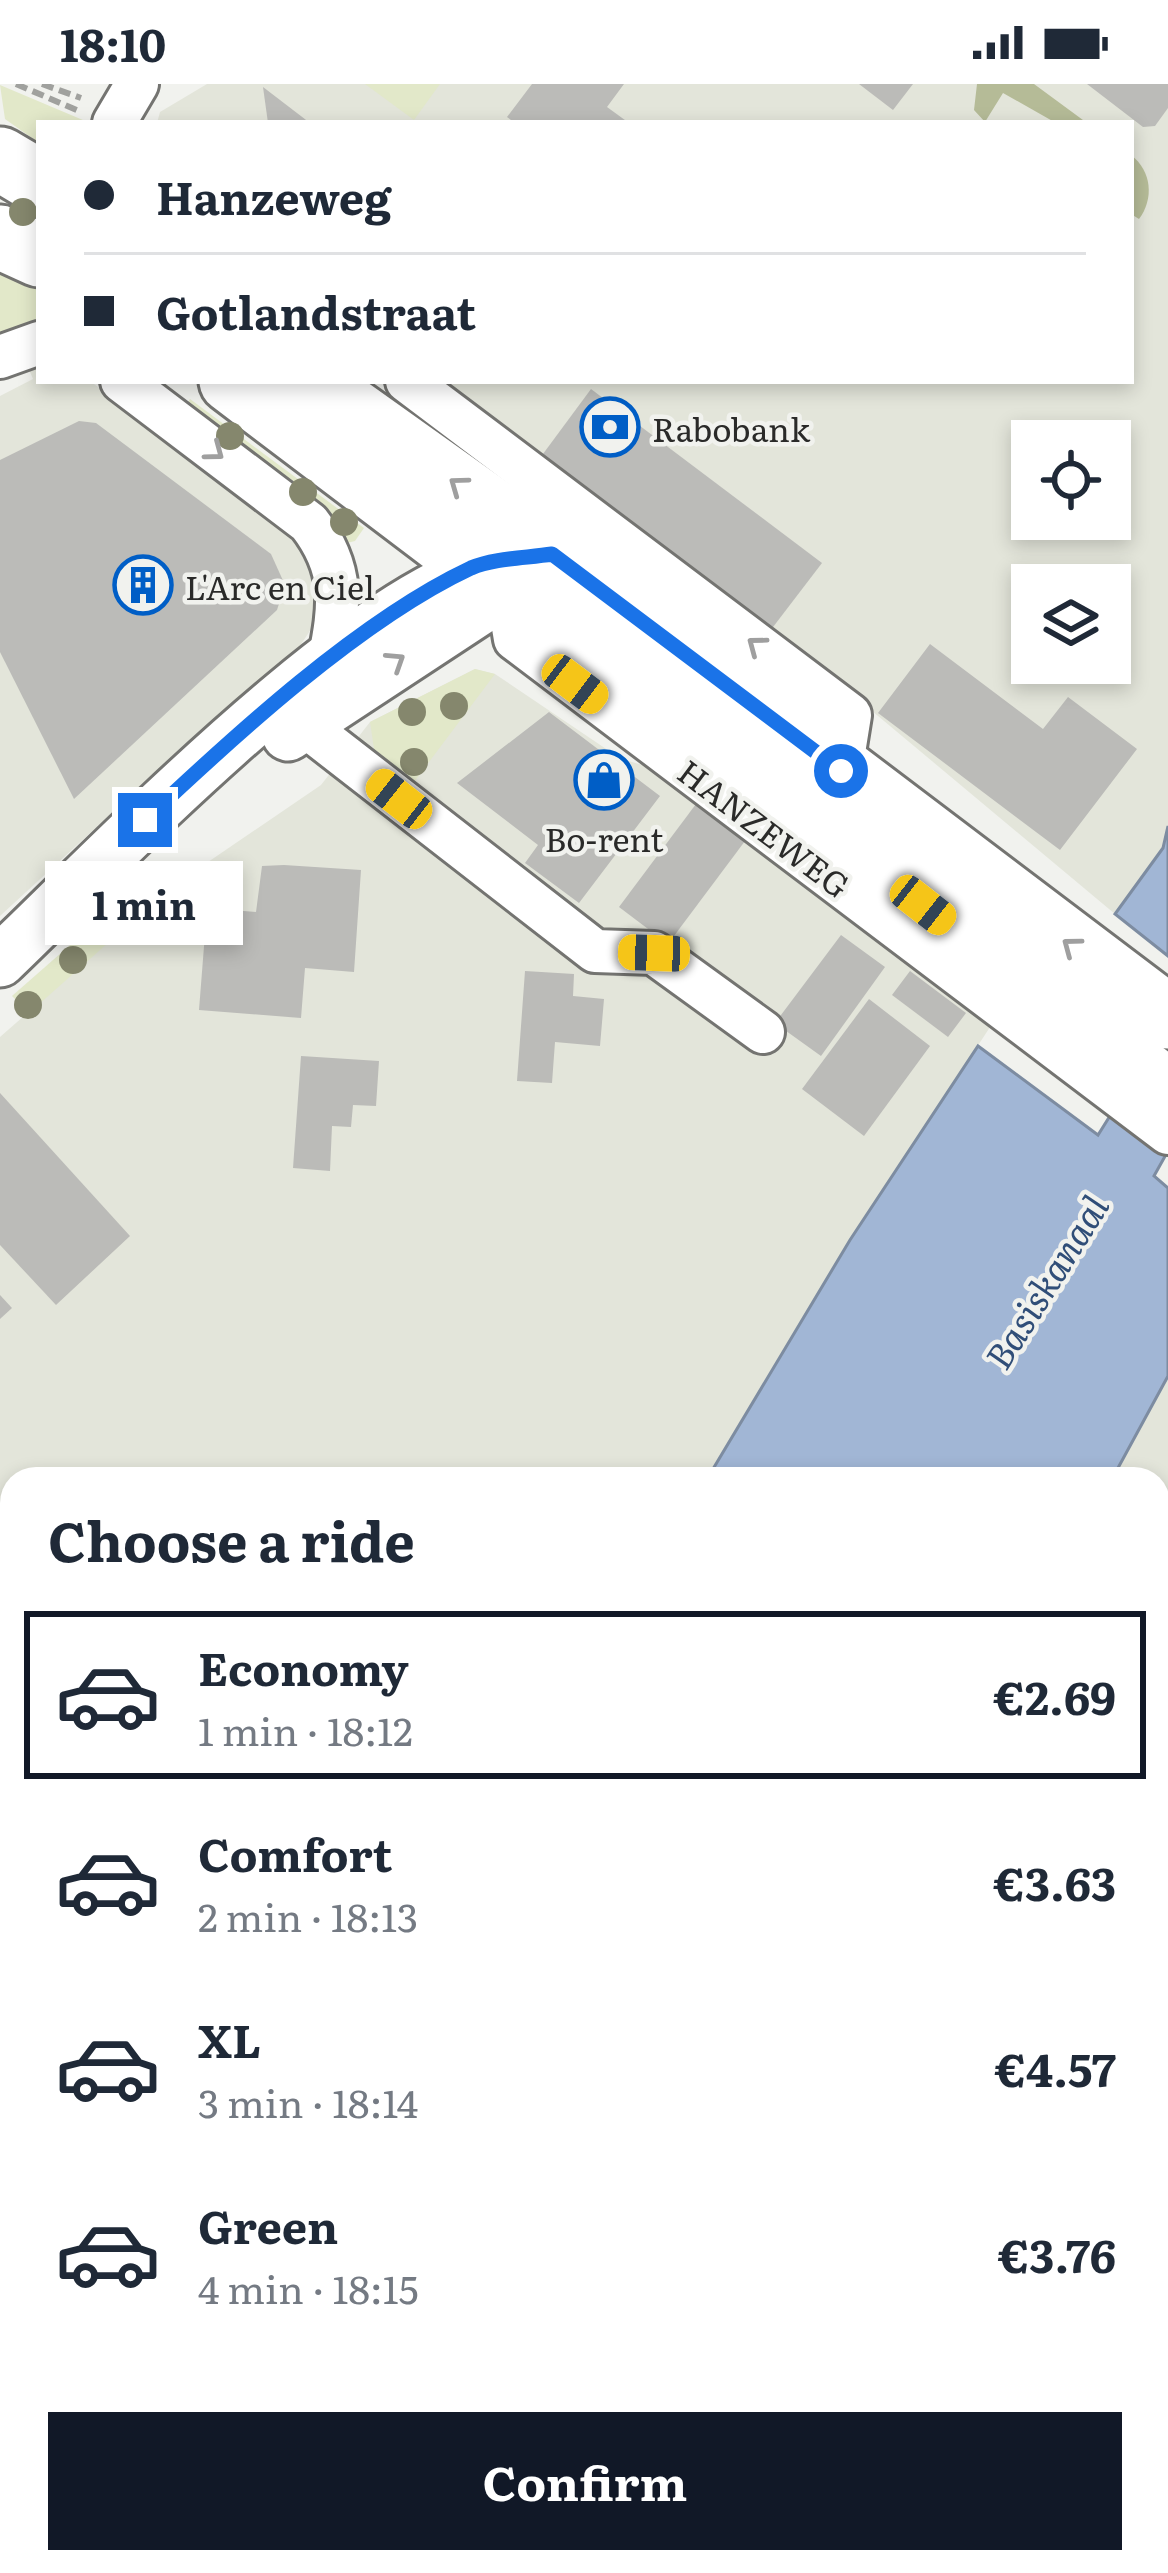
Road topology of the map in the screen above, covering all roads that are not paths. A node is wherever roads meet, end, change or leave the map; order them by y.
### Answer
1 (136, 84) edge
2 (102, 119) edge
3 (0, 159) edge
4 (36, 180) edge
5 (0, 237) edge
6 (36, 254) edge
7 (126, 384) edge
8 (235, 384) edge
9 (314, 384) edge
10 (411, 384) edge
11 (511, 570) junction
12 (329, 661) junction
13 (293, 712) junction
14 (841, 771) junction
15 (0, 961) edge
16 (763, 1032) dead end
17 (1150, 1056) edge
18 (1168, 1133) edge

1 - 2 street
3 - 4 main road
5 - 6 main road
7 -> 12 street
8 - 11 main road, HANZEWEG
11 -> 9 main road, HANZEWEG
14 -> 10 street
11 - 12 street
13 -> 11 street
11 - 14 main road, HANZEWEG
11 - 17 main road, HANZEWEG
12 - 13 street
13 - 15 street
13 - 16 street
17 -> 14 main road, HANZEWEG
17 - 18 street, HANZEWEG

